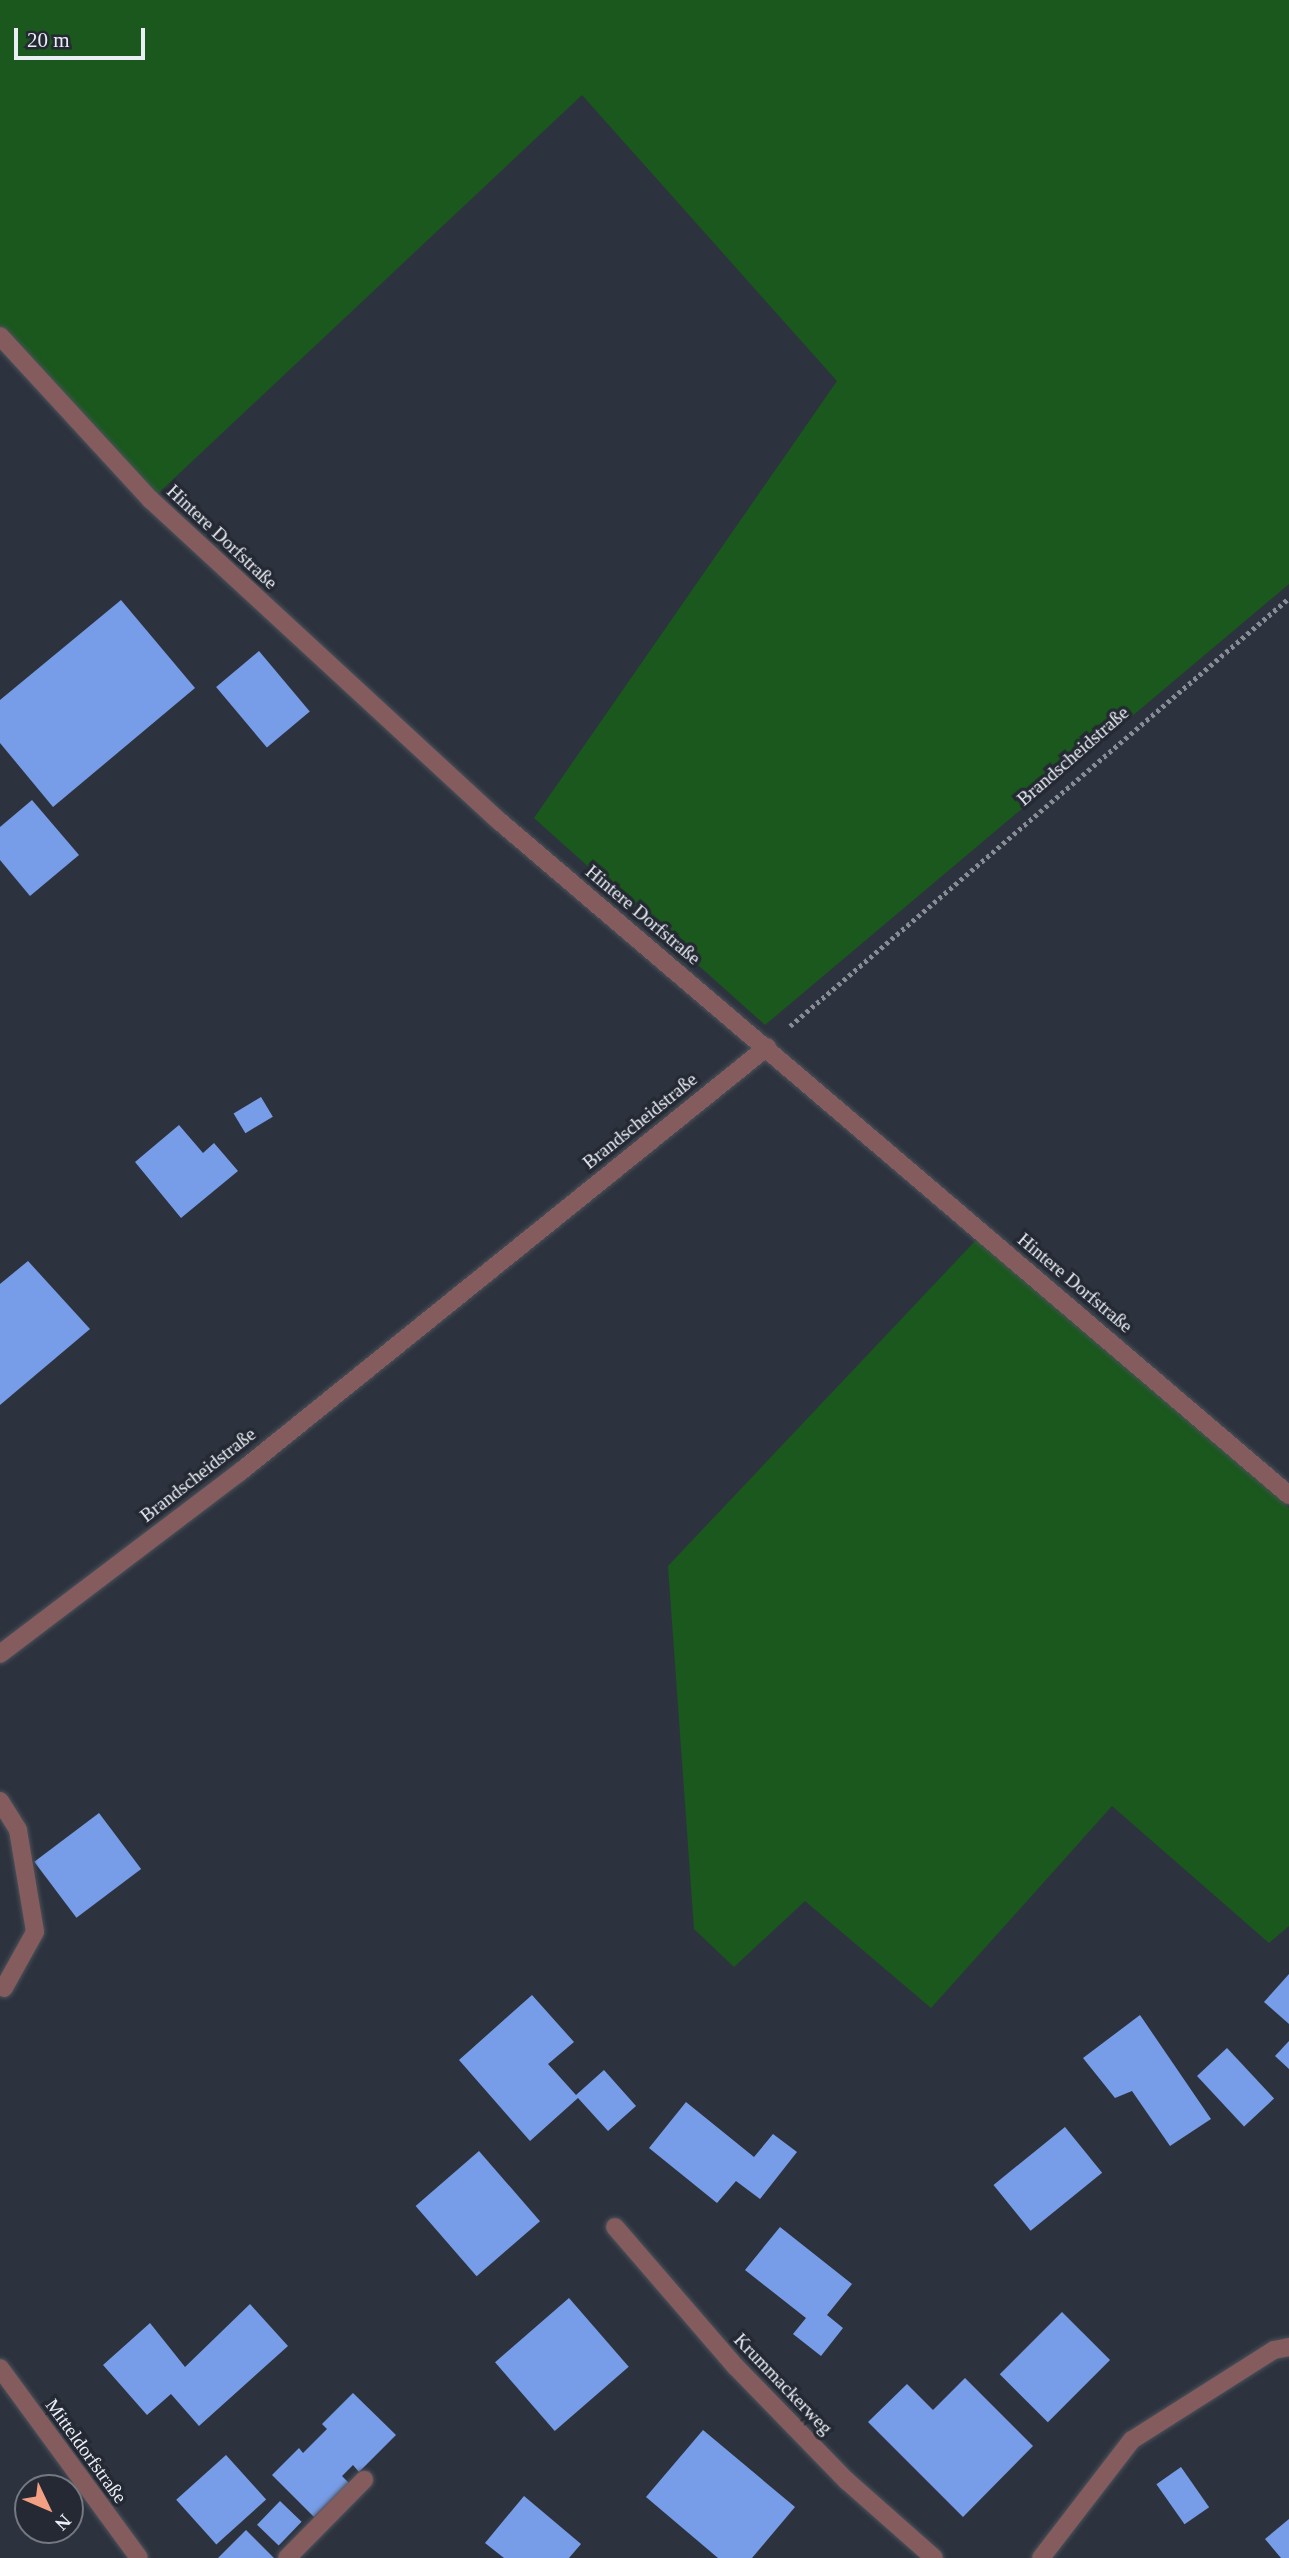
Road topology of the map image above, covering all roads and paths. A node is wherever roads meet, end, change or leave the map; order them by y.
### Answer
1 (0, 336) edge
2 (1289, 598) edge
3 (767, 1047) junction
4 (1289, 1495) edge
5 (0, 1654) edge
6 (0, 1801) edge
7 (4, 1988) dead end
8 (615, 2227) dead end
9 (1289, 2347) edge
10 (0, 2368) edge
11 (364, 2480) dead end
12 (139, 2558) edge
13 (287, 2558) edge
14 (934, 2558) edge
15 (1041, 2558) edge

1 - 3 street, Hintere Dorfstraße
2 - 3 path, Brandscheidstraße
3 - 4 street, Hintere Dorfstraße
3 - 5 street, Brandscheidstraße
6 - 7 street
8 - 14 street, Krummackerweg
9 - 15 street
10 - 12 street, Mitteldorfstraße
11 - 13 street

